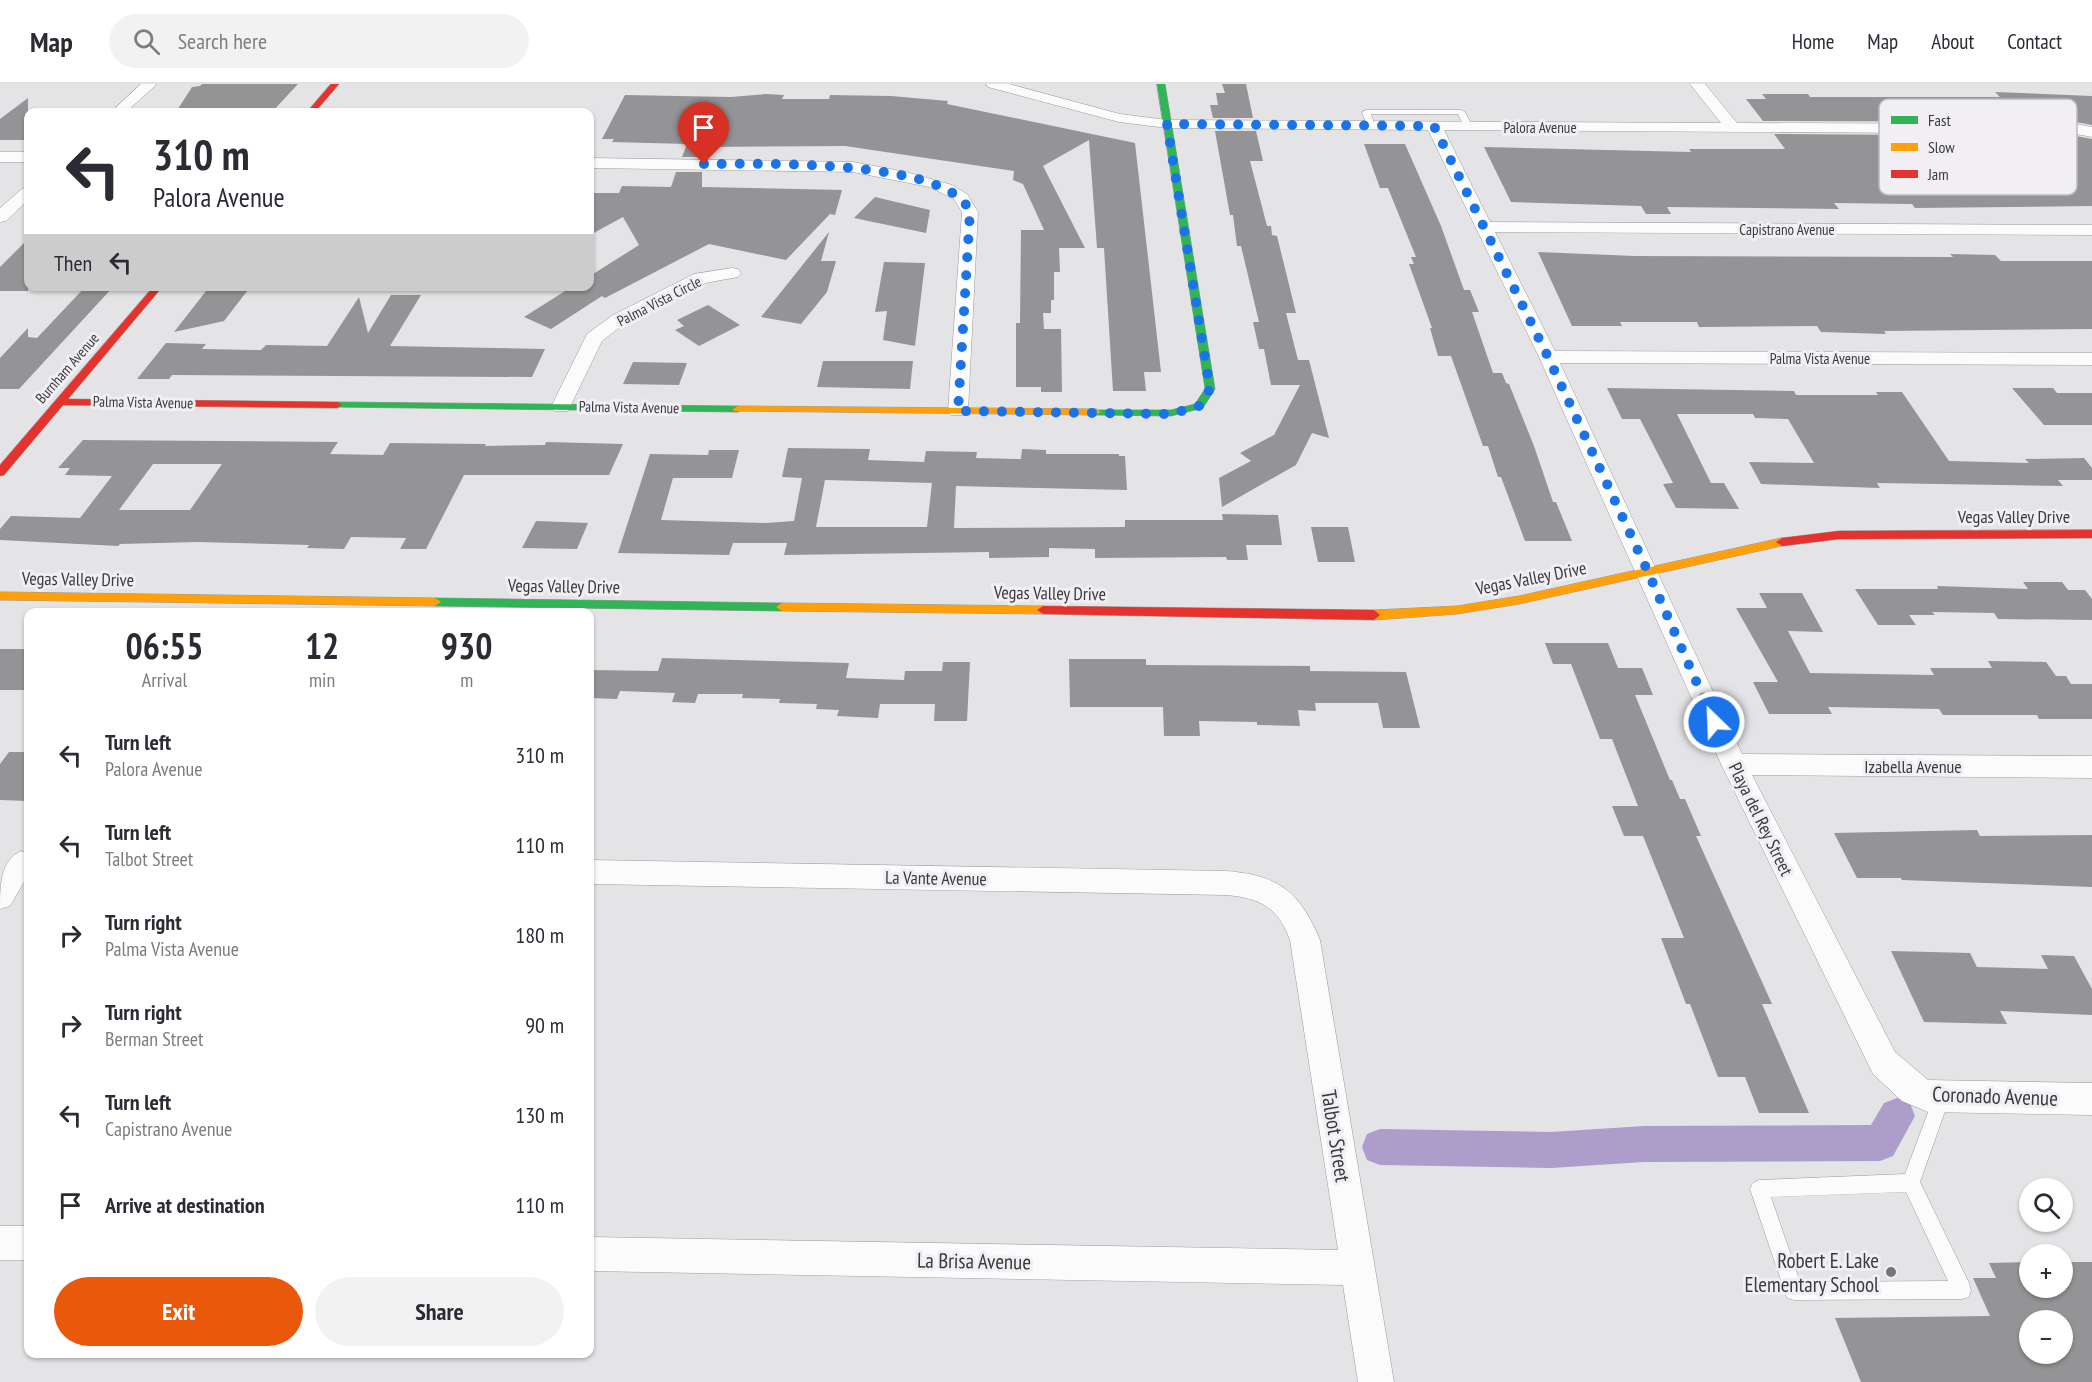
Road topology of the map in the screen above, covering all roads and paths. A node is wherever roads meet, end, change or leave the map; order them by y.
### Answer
1 (150, 84) edge
2 (335, 84) edge
3 (993, 84) edge
4 (1161, 84) edge
5 (1697, 84) edge
6 (123, 108) edge
7 (314, 108) edge
8 (1167, 124) junction
9 (1371, 126) junction
10 (1434, 126) junction
11 (1468, 126) junction
12 (1733, 128) junction
13 (1879, 128) edge
14 (2077, 129) edge
15 (2092, 132) edge
16 (0, 157) edge
17 (24, 157) edge
18 (594, 163) edge
19 (24, 196) edge
20 (0, 217) edge
21 (1482, 227) junction
22 (2092, 230) edge
23 (732, 273) dead end
24 (155, 291) edge
25 (1548, 357) junction
26 (2092, 359) edge
27 (59, 402) junction
28 (561, 407) junction
29 (958, 411) junction
30 (0, 472) edge
31 (2092, 534) edge
32 (1648, 572) junction
33 (0, 596) edge
34 (1734, 764) junction
35 (2092, 767) edge
36 (17, 863) edge
37 (594, 872) edge
38 (0, 897) edge
39 (1279, 897) joint
40 (1901, 1081) joint
41 (1942, 1096) junction
42 (2092, 1099) edge
43 (1911, 1183) junction
44 (0, 1243) edge
45 (24, 1243) edge
46 (594, 1254) edge
47 (1358, 1268) junction
48 (1376, 1382) edge

1 - 6 street
2 - 7 street
3 - 8 street, Palora Avenue
4 - 8 street
5 - 12 street
8 - 9 street, Palora Avenue
8 - 29 street, Palma Vista Avenue
9 - 10 street, Palora Avenue
9 - 11 lane
10 - 11 street, Palora Avenue
10 - 21 street, Playa del Rey Street
11 - 12 street, Palora Avenue
12 - 13 street, Palora Avenue
14 - 15 street, Palora Avenue
16 - 17 street
18 - 29 street
19 - 20 street
21 - 22 street, Capistrano Avenue
21 - 25 street, Playa del Rey Street
23 - 28 street, Palma Vista Circle
24 - 27 street, Burnham Avenue
25 - 26 street, Palma Vista Avenue
25 - 32 street, Playa del Rey Street
27 - 28 street, Palma Vista Avenue
27 - 30 street, Burnham Avenue
28 - 29 street, Palma Vista Avenue
31 - 32 street, Vegas Valley Drive
32 - 33 street, Vegas Valley Drive
32 - 34 street, Playa del Rey Street
34 - 35 street, Izabella Avenue
34 - 40 street, Playa del Rey Street
36 - 38 street
37 - 39 street, La Vante Avenue
39 - 47 street, Talbot Street
40 - 41 street, Coronado Avenue
41 - 42 street, Coronado Avenue
41 - 43 lane
43 - 43 lane
44 - 45 street
46 - 47 street, La Brisa Avenue
47 - 48 street, Talbot Street

